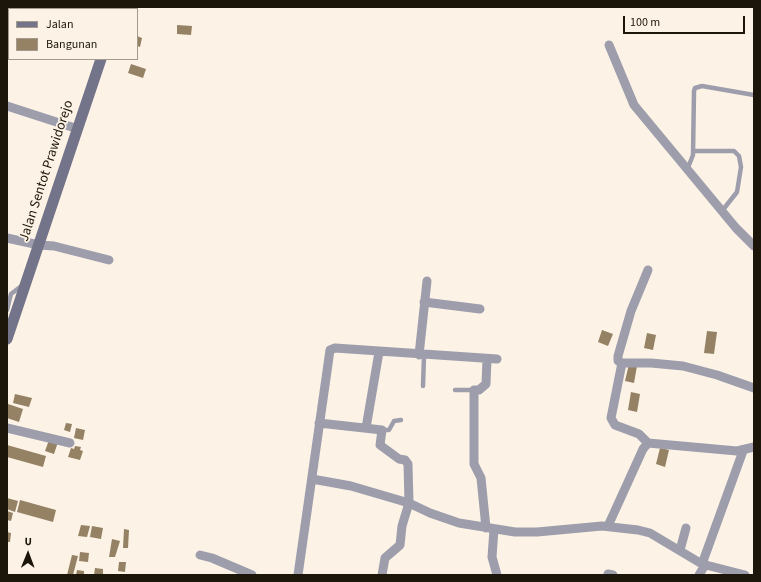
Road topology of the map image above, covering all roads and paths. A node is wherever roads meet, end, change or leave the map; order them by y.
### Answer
1 (609, 45) dead end
2 (101, 60) edge
3 (754, 95) edge
4 (7, 106) edge
5 (78, 129) junction
6 (693, 151) junction
7 (687, 170) junction
8 (722, 211) junction
9 (7, 238) edge
10 (39, 245) junction
11 (754, 246) edge
12 (109, 260) dead end
13 (648, 270) dead end
14 (427, 281) dead end
15 (26, 283) junction
16 (424, 302) junction
17 (480, 309) dead end
18 (7, 310) edge
19 (7, 339) edge
20 (379, 352) junction
21 (421, 355) junction
22 (488, 359) junction
23 (497, 359) dead end
24 (622, 363) junction
25 (423, 386) dead end
26 (754, 388) edge
27 (455, 390) dead end
28 (474, 390) junction
29 (401, 420) dead end
30 (319, 423) junction
31 (7, 428) edge
32 (366, 428) junction
33 (382, 430) junction
34 (70, 443) dead end
35 (648, 443) junction
36 (754, 446) edge
37 (744, 451) junction
38 (312, 479) junction
39 (409, 504) junction
40 (608, 526) junction
41 (686, 528) dead end
42 (490, 529) junction
43 (680, 550) junction
44 (200, 555) dead end
45 (704, 564) junction
46 (252, 575) edge
47 (298, 575) edge
48 (382, 575) edge
49 (497, 575) edge
50 (699, 575) edge
51 (745, 575) edge

1 - 7 street
2 - 5 main road, Jalan Sentot Prawidorejo
3 - 6 lane
4 - 5 street
5 - 10 main road, Jalan Sentot Prawidorejo
6 - 7 lane
6 - 8 lane
7 - 8 street
8 - 11 street
9 - 10 street
10 - 12 street
10 - 15 main road, Jalan Sentot Prawidorejo
13 - 24 street
14 - 16 street
15 - 18 lane
15 - 19 main road, Jalan Sentot Prawidorejo
16 - 17 street
16 - 21 street
20 - 21 street
20 - 30 street
20 - 32 street
21 - 22 street
21 - 25 lane
22 - 23 street
22 - 28 street
24 - 26 street
24 - 35 street
27 - 28 lane
28 - 42 street
29 - 33 lane
30 - 32 street
30 - 38 street
31 - 34 street
32 - 33 street
33 - 39 street
35 - 37 street
35 - 40 street
36 - 37 street
37 - 45 street
38 - 39 street
38 - 47 street
39 - 42 street
39 - 48 street
40 - 42 street
40 - 43 street
41 - 43 street
42 - 49 street
43 - 45 street
44 - 46 street
45 - 50 street
45 - 51 street

